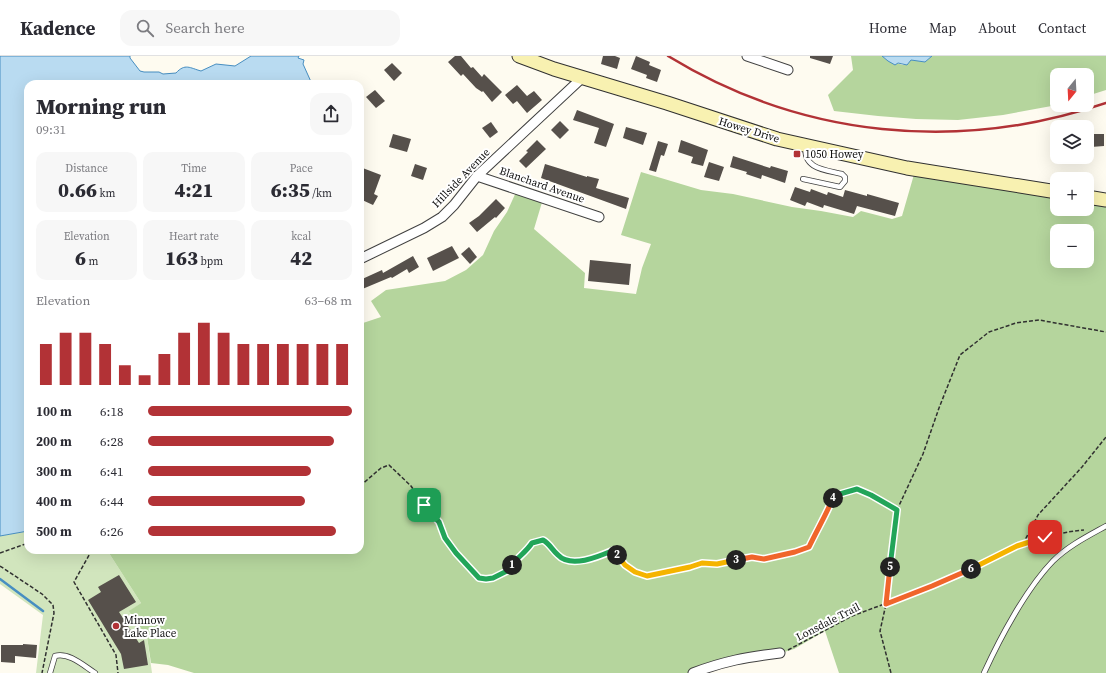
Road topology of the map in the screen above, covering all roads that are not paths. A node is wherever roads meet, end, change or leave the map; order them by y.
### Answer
1 (747, 56) edge
2 (522, 57) edge
3 (788, 70) dead end
4 (583, 78) junction
5 (806, 146) junction
6 (477, 176) junction
7 (803, 179) dead end
8 (1050, 191) edge
9 (1094, 198) edge
10 (1106, 200) edge
11 (599, 218) dead end
12 (364, 257) edge
13 (1106, 526) edge
14 (780, 653) road end
15 (50, 673) edge
16 (95, 673) edge
17 (693, 673) edge
18 (984, 673) edge

1 - 3 street
2 - 4 main road, Howey Drive
4 - 5 main road, Howey Drive
4 - 6 street, Hillside Avenue
5 - 7 lane
5 - 8 main road, Howey Drive
6 - 11 street, Blanchard Avenue
6 - 12 street, Hillside Avenue
9 - 10 main road
13 - 18 lane
14 - 17 street
15 - 16 lane

